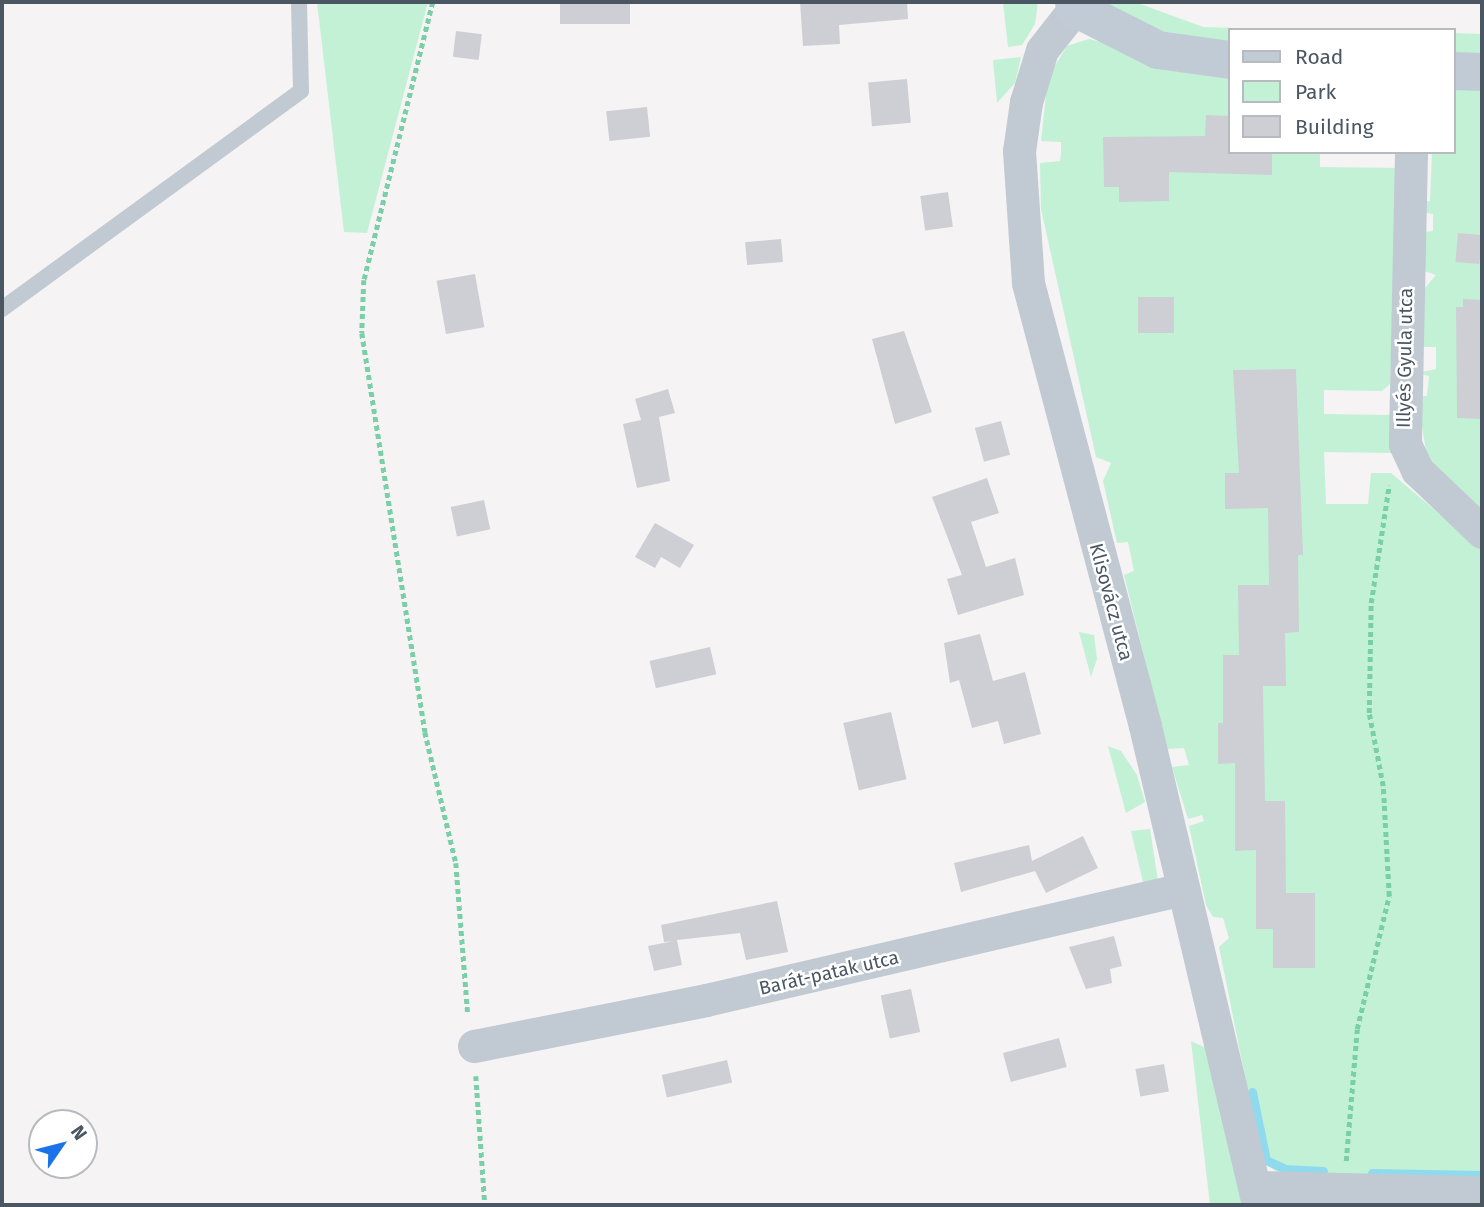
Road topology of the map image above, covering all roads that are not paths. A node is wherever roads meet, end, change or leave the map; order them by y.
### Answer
1 (299, 2) edge
2 (1073, 5) edge
3 (1228, 60) edge
4 (1456, 71) edge
5 (1482, 72) edge
6 (1410, 154) edge
7 (2, 309) edge
8 (1482, 532) edge
9 (1183, 889) junction
10 (474, 1046) road end
11 (1482, 1192) edge
12 (1257, 1196) edge

1 - 7 lane
2 - 3 street
2 - 9 street, Klisovácz utca
4 - 5 street
6 - 8 street, Illyés Gyula utca
9 - 10 street, Barát-patak utca
9 - 12 street, Klisovácz utca
11 - 12 street

